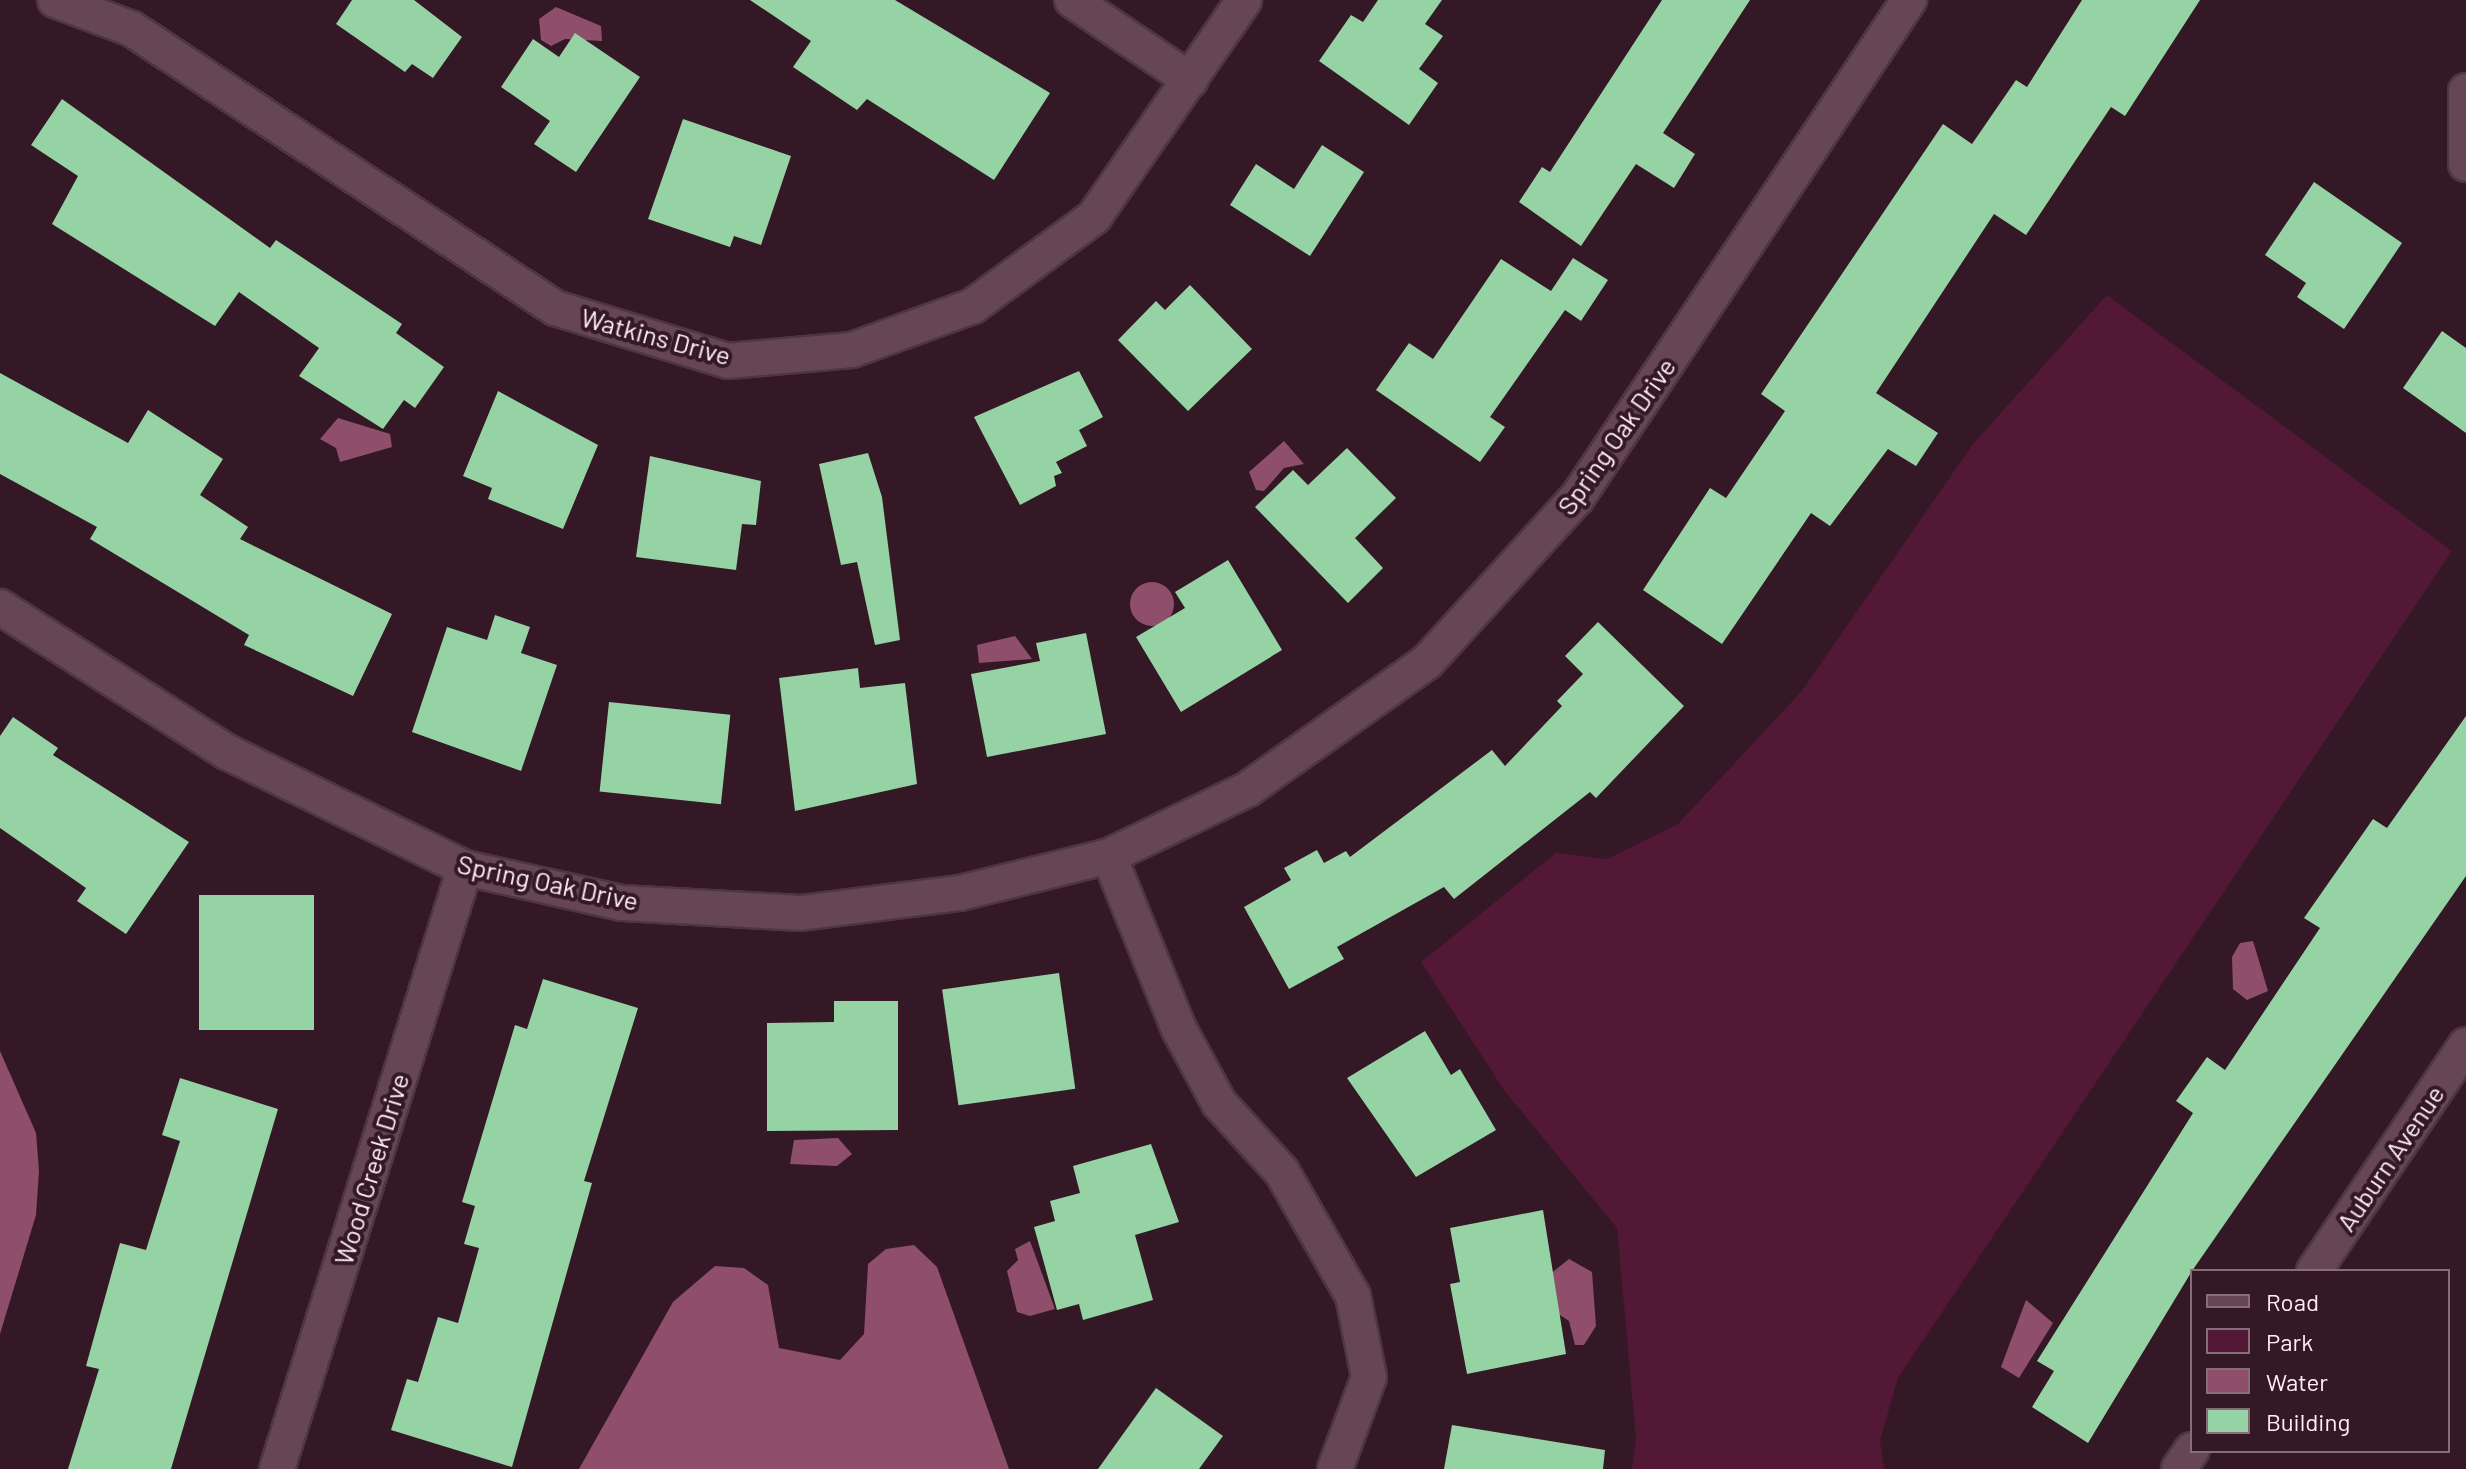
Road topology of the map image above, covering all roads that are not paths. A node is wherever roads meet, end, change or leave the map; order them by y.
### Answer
1 (55, 0) edge
2 (1072, 0) edge
3 (1244, 0) edge
4 (1909, 0) edge
5 (1190, 80) junction
6 (2466, 91) edge
7 (2466, 163) edge
8 (0, 607) edge
9 (1109, 856) junction
10 (465, 868) junction
11 (2466, 1045) edge
12 (2315, 1269) edge
13 (277, 1469) edge
14 (1335, 1469) edge

1 - 5 street, Watkins Drive
2 - 5 street
3 - 5 street, Watkins Drive
4 - 9 street, Spring Oak Drive
6 - 7 street
8 - 10 street, Spring Oak Drive
9 - 10 street, Spring Oak Drive
9 - 14 street
10 - 13 street, Wood Creek Drive
11 - 12 street, Auburn Avenue

